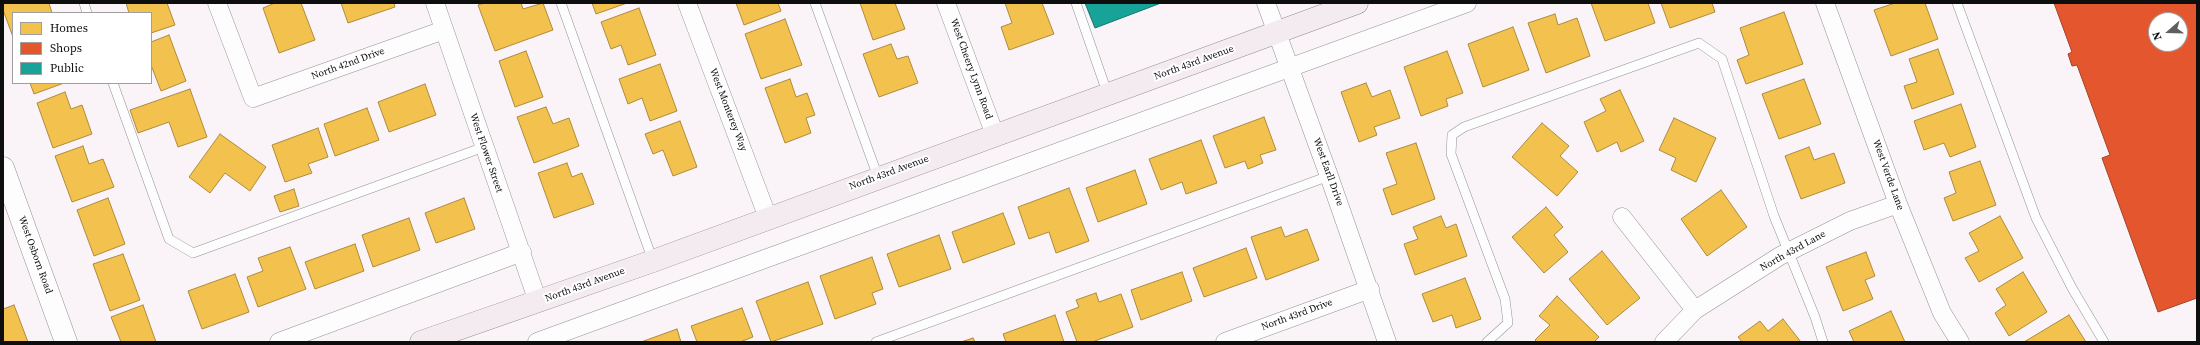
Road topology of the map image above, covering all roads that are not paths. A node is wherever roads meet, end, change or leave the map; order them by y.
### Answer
1 (217, 3) edge
2 (435, 3) edge
3 (561, 3) edge
4 (687, 3) edge
5 (815, 3) edge
6 (946, 3) edge
7 (1076, 3) edge
8 (1266, 3) edge
9 (1357, 3) edge
10 (1467, 3) edge
11 (1825, 3) edge
12 (1957, 3) edge
13 (444, 30) junction
14 (1276, 32) junction
15 (1290, 68) junction
16 (113, 84) edge
17 (1108, 95) junction
18 (995, 135) junction
19 (484, 147) junction
20 (3, 168) edge
21 (1329, 176) junction
22 (878, 177) junction
23 (1898, 204) junction
24 (1622, 217) dead end
25 (768, 218) junction
26 (1789, 251) junction
27 (522, 252) junction
28 (653, 261) junction
29 (1370, 289) junction
30 (538, 302) junction
31 (1695, 310) junction
32 (66, 342) edge
33 (279, 342) edge
34 (421, 342) edge
35 (537, 342) edge
36 (876, 342) edge
37 (1225, 342) edge
38 (1387, 342) edge
39 (1487, 342) edge
40 (1664, 342) edge
41 (1823, 342) edge
42 (1960, 342) edge
43 (2104, 342) edge

1 - 13 street, North 42nd Drive
2 - 13 street, West Flower Street
3 - 28 lane
4 - 25 street, West Monterey Way
5 - 22 lane
6 - 18 street, West Cheery Lynn Road
7 - 17 lane
8 - 14 street, West Earll Drive
9 - 14 main road, North 43rd Avenue
10 - 15 street
11 - 23 street, West Verde Lane
12 - 43 lane
13 - 19 street, West Flower Street
14 - 15 street, West Earll Drive
14 - 17 main road, North 43rd Avenue
15 - 21 street, West Earll Drive
15 - 35 street
16 - 19 lane
17 - 18 main road, North 43rd Avenue
18 - 22 main road, North 43rd Avenue
19 - 27 street, West Flower Street
20 - 32 street, West Osborn Road
21 - 29 street, West Earll Drive
21 - 36 lane
22 - 25 main road, North 43rd Avenue
23 - 26 street, North 43rd Lane
23 - 42 street, West Verde Lane
24 - 31 street
25 - 28 main road, North 43rd Avenue
26 - 31 street, North 43rd Lane
26 - 39 lane
26 - 41 lane
27 - 30 street, West Flower Street
27 - 33 street
28 - 30 main road, North 43rd Avenue
29 - 37 street, North 43rd Drive
29 - 38 street, West Earll Drive
30 - 34 main road, North 43rd Avenue
31 - 40 street, North 43rd Lane

